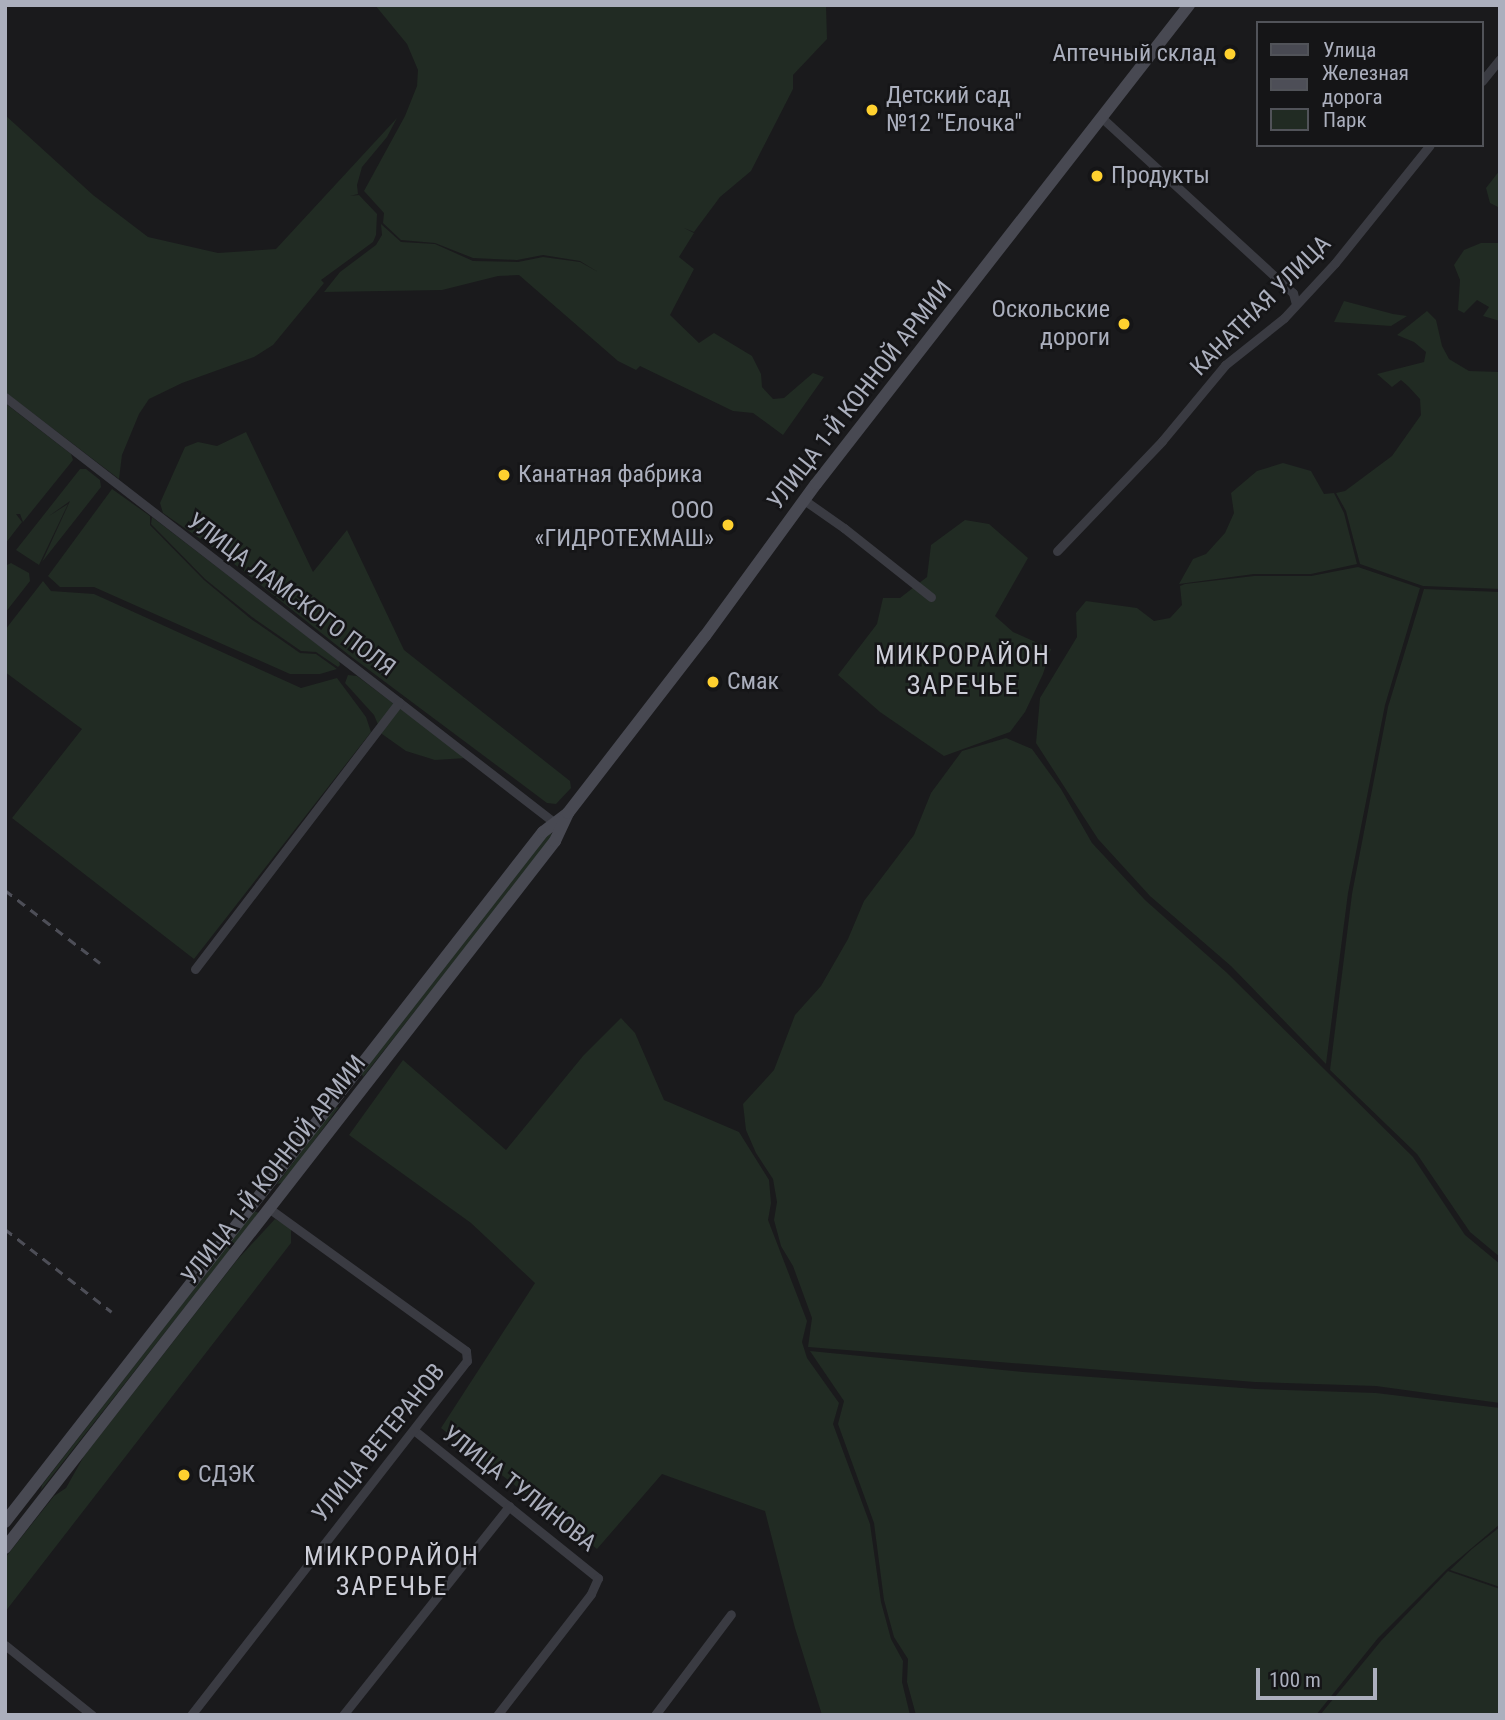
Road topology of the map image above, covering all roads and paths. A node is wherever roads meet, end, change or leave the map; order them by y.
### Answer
1 (1189, 5) edge
2 (1500, 59) edge
3 (1484, 79) edge
4 (1102, 118) junction
5 (1428, 147) edge
6 (1296, 304) junction
7 (5, 397) edge
8 (804, 500) junction
9 (1057, 551) dead end
10 (930, 597) dead end
11 (399, 702) junction
12 (568, 813) junction
13 (555, 823) junction
14 (195, 969) dead end
15 (342, 1089) junction
16 (356, 1099) junction
17 (260, 1195) junction
18 (272, 1207) junction
19 (415, 1431) junction
20 (24, 1497) junction
21 (509, 1506) junction
22 (37, 1507) junction
23 (5, 1522) edge
24 (5, 1548) edge
25 (732, 1614) dead end
26 (5, 1645) edge
27 (92, 1715) edge
28 (191, 1715) edge
29 (343, 1715) edge
30 (497, 1715) edge
31 (655, 1715) edge

1 - 4 main road, УЛИЦА 1-Й КОННОЙ АРМИИ
2 - 3 street
4 - 6 street
4 - 8 main road, УЛИЦА 1-Й КОННОЙ АРМИИ
5 - 6 street, КАНАТНАЯ УЛИЦА
6 - 9 street, КАНАТНАЯ УЛИЦА
7 - 11 street, УЛИЦА ЛАМСКОГО ПОЛЯ
8 - 10 street
8 - 12 main road, УЛИЦА 1-Й КОННОЙ АРМИИ
11 - 13 street, УЛИЦА ЛАМСКОГО ПОЛЯ
11 - 14 street
12 - 13 main road, УЛИЦА 1-Й КОННОЙ АРМИИ
12 - 16 main road, УЛИЦА 1-Й КОННОЙ АРМИИ
13 - 15 main road, УЛИЦА 1-Й КОННОЙ АРМИИ
15 - 16 main road
15 - 17 main road, УЛИЦА 1-Й КОННОЙ АРМИИ
16 - 18 main road, УЛИЦА 1-Й КОННОЙ АРМИИ
17 - 18 main road
17 - 20 main road, УЛИЦА 1-Й КОННОЙ АРМИИ
18 - 19 street, УЛИЦА ВЕТЕРАНОВ
18 - 22 main road, УЛИЦА 1-Й КОННОЙ АРМИИ
19 - 21 street, УЛИЦА ТУЛИНОВА
19 - 28 street, УЛИЦА ВЕТЕРАНОВ
20 - 22 main road
20 - 23 main road, УЛИЦА 1-Й КОННОЙ АРМИИ
21 - 29 street
21 - 30 street, УЛИЦА ТУЛИНОВА
22 - 24 main road, УЛИЦА 1-Й КОННОЙ АРМИИ
25 - 31 street
26 - 27 street

